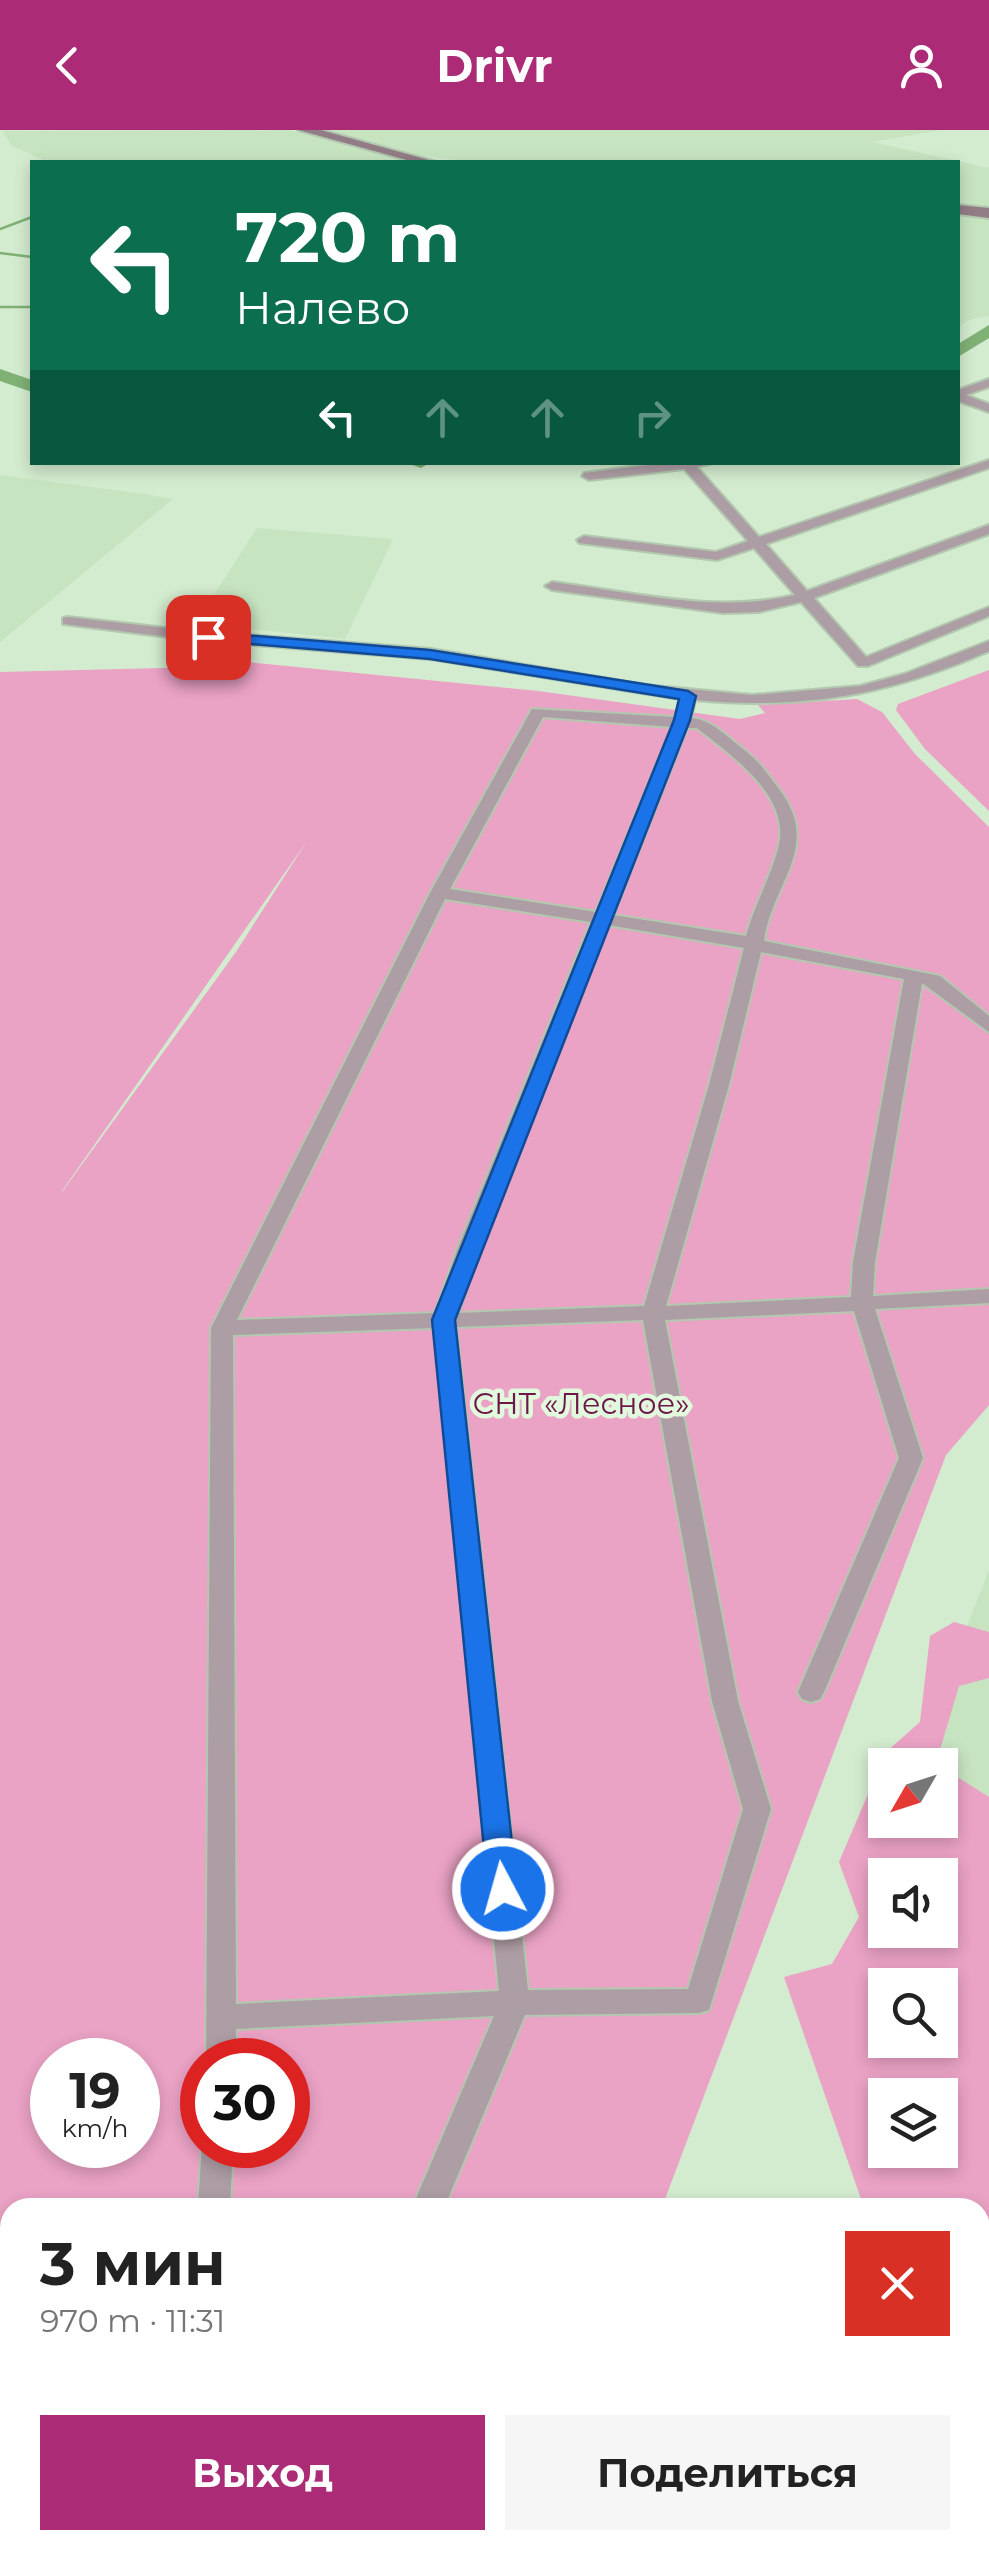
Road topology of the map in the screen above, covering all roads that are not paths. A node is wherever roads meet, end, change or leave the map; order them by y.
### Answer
1 (305, 130) edge
2 (420, 160) edge
3 (960, 210) edge
4 (989, 213) edge
5 (989, 383) edge
6 (960, 394) edge
7 (960, 396) edge
8 (989, 408) edge
9 (989, 464) edge
10 (680, 465) edge
11 (689, 465) edge
12 (589, 476) dead end
13 (989, 529) edge
14 (584, 540) dead end
15 (756, 545) junction
16 (552, 586) dead end
17 (803, 597) junction
18 (989, 611) edge
19 (68, 621) dead end
20 (989, 646) edge
21 (688, 696) junction
22 (682, 720) junction
23 (439, 893) junction
24 (601, 920) junction
25 (754, 945) junction
26 (914, 975) junction
27 (989, 1026) edge
28 (989, 1296) edge
29 (862, 1302) junction
30 (653, 1313) junction
31 (444, 1320) junction
32 (222, 1328) junction
33 (811, 1692) dead end
34 (515, 2003) junction
35 (223, 2017) junction
36 (222, 2038) edge
37 (216, 2168) edge
38 (214, 2198) edge
39 (432, 2198) edge

1 - 2 main road
3 - 4 main road
5 - 6 street
7 - 8 street
9 - 15 street
10 - 12 street
11 - 15 street
13 - 17 street
14 - 15 street
15 - 17 street
16 - 17 street
17 - 18 street
19 - 21 street
20 - 21 street
21 - 22 street
22 - 23 street
22 - 24 street
22 - 25 street
23 - 24 street
23 - 32 street
24 - 25 street
24 - 31 street
25 - 26 street
25 - 30 street
26 - 27 street
26 - 29 street
28 - 29 street
29 - 30 street
29 - 33 street
30 - 31 street
30 - 34 street
31 - 32 street
31 - 34 street
32 - 35 street
34 - 35 street
34 - 39 street
35 - 36 street
37 - 38 street

